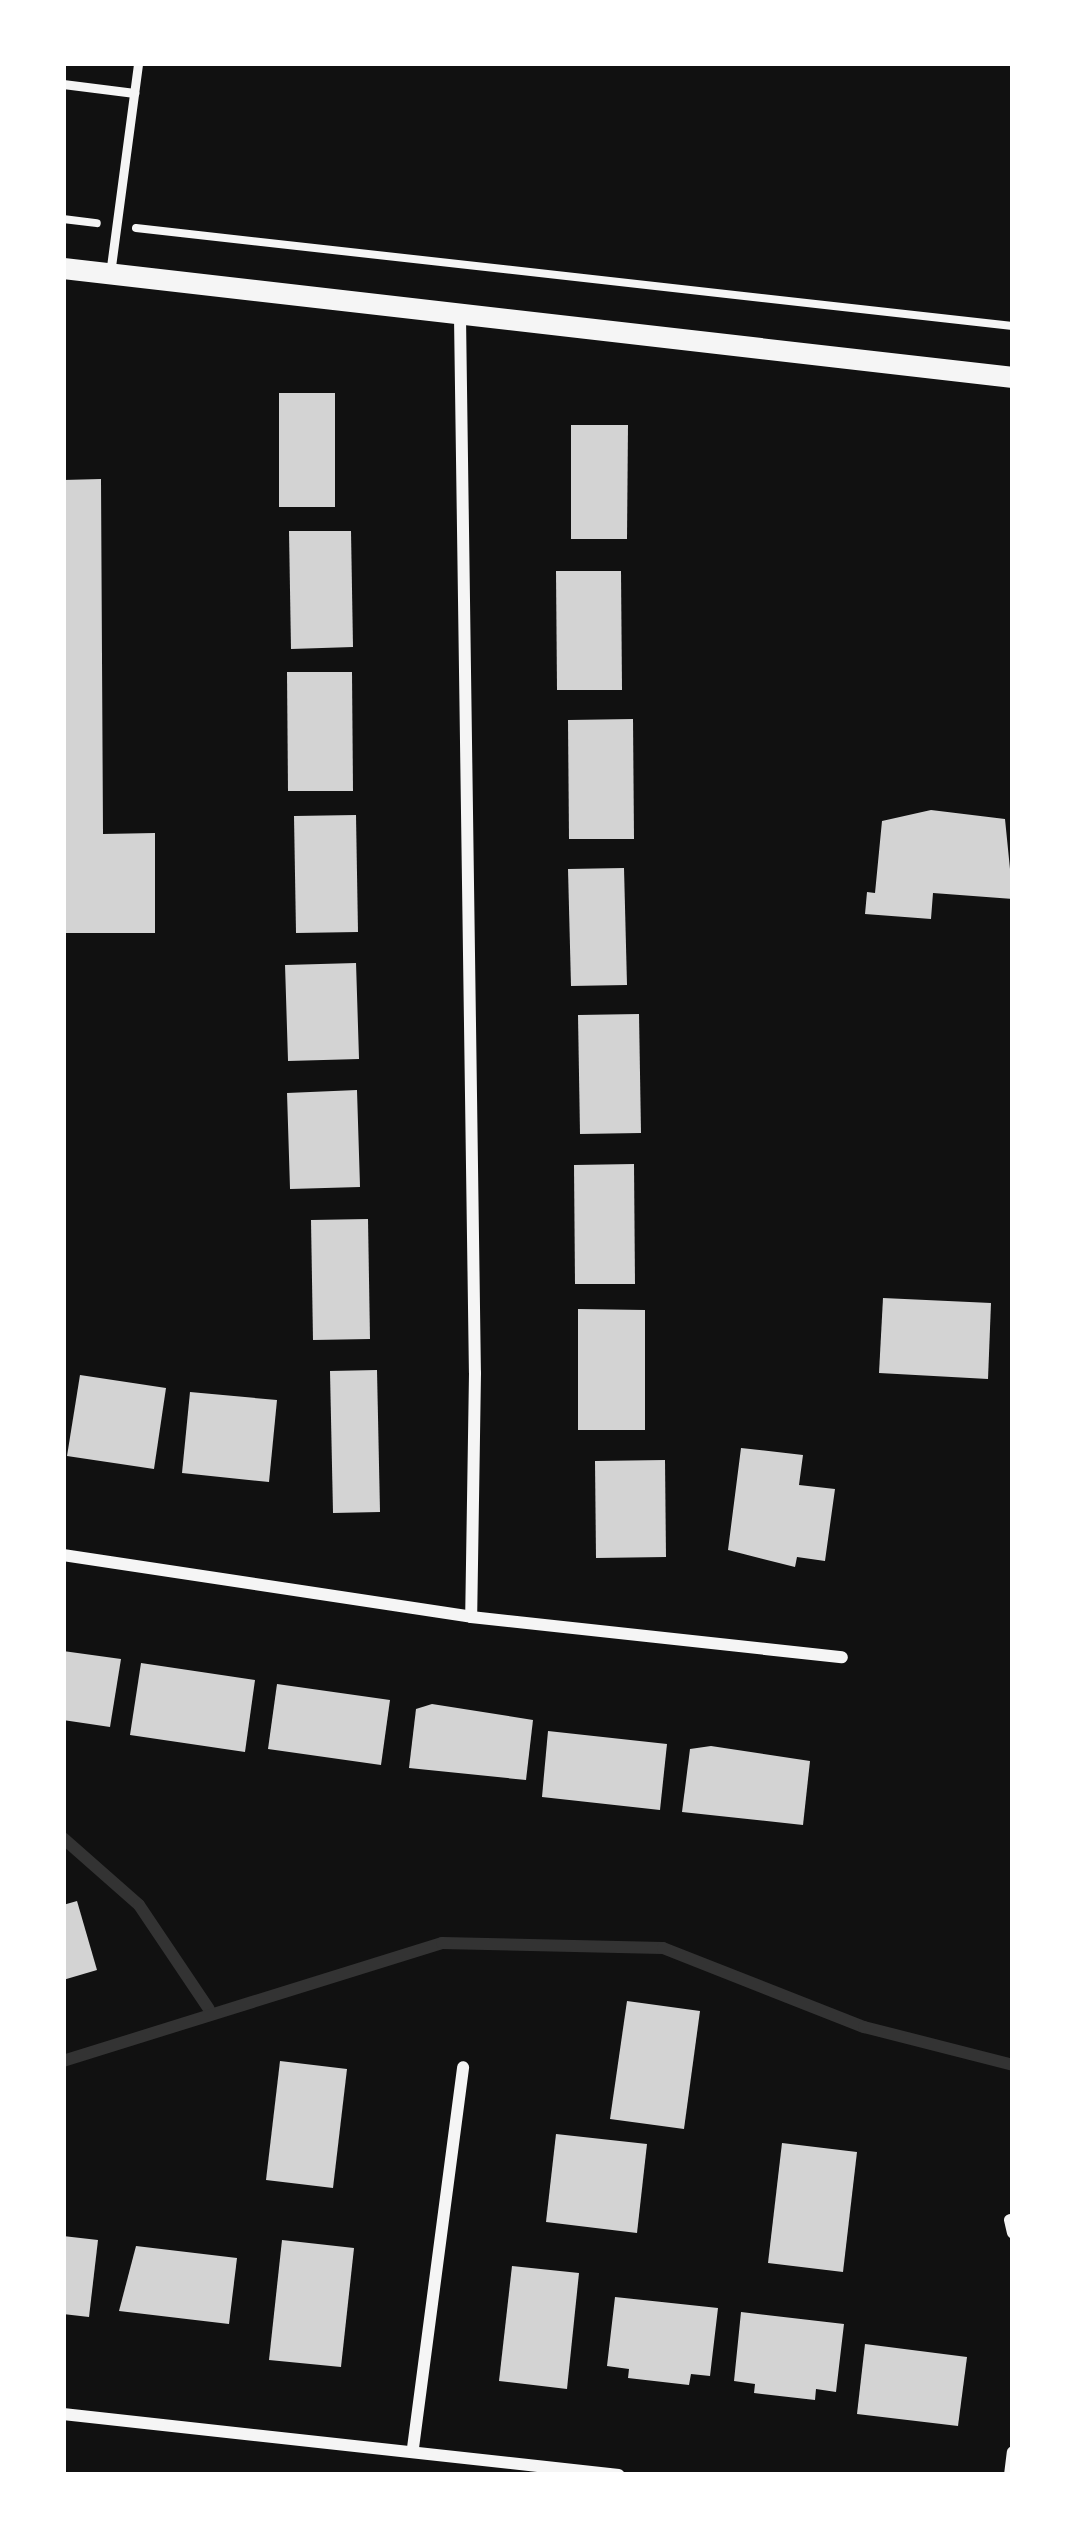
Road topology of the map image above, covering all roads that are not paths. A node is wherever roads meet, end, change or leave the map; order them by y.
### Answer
1 (138, 63) edge
2 (63, 84) edge
3 (134, 93) junction
4 (63, 268) edge
5 (110, 274) junction
6 (460, 316) junction
7 (1013, 377) edge
8 (63, 1555) edge
9 (471, 1618) junction
10 (842, 1658) dead end
11 (463, 2067) dead end
12 (63, 2414) edge
13 (413, 2448) junction
14 (1013, 2452) edge
15 (619, 2475) edge
16 (1010, 2475) edge

1 - 3 lane
2 - 3 lane
3 - 5 lane
4 - 5 street
5 - 6 street
6 - 7 street
6 - 9 street
8 - 9 street
9 - 10 street
11 - 13 street
12 - 13 street
13 - 15 street
14 - 16 street

